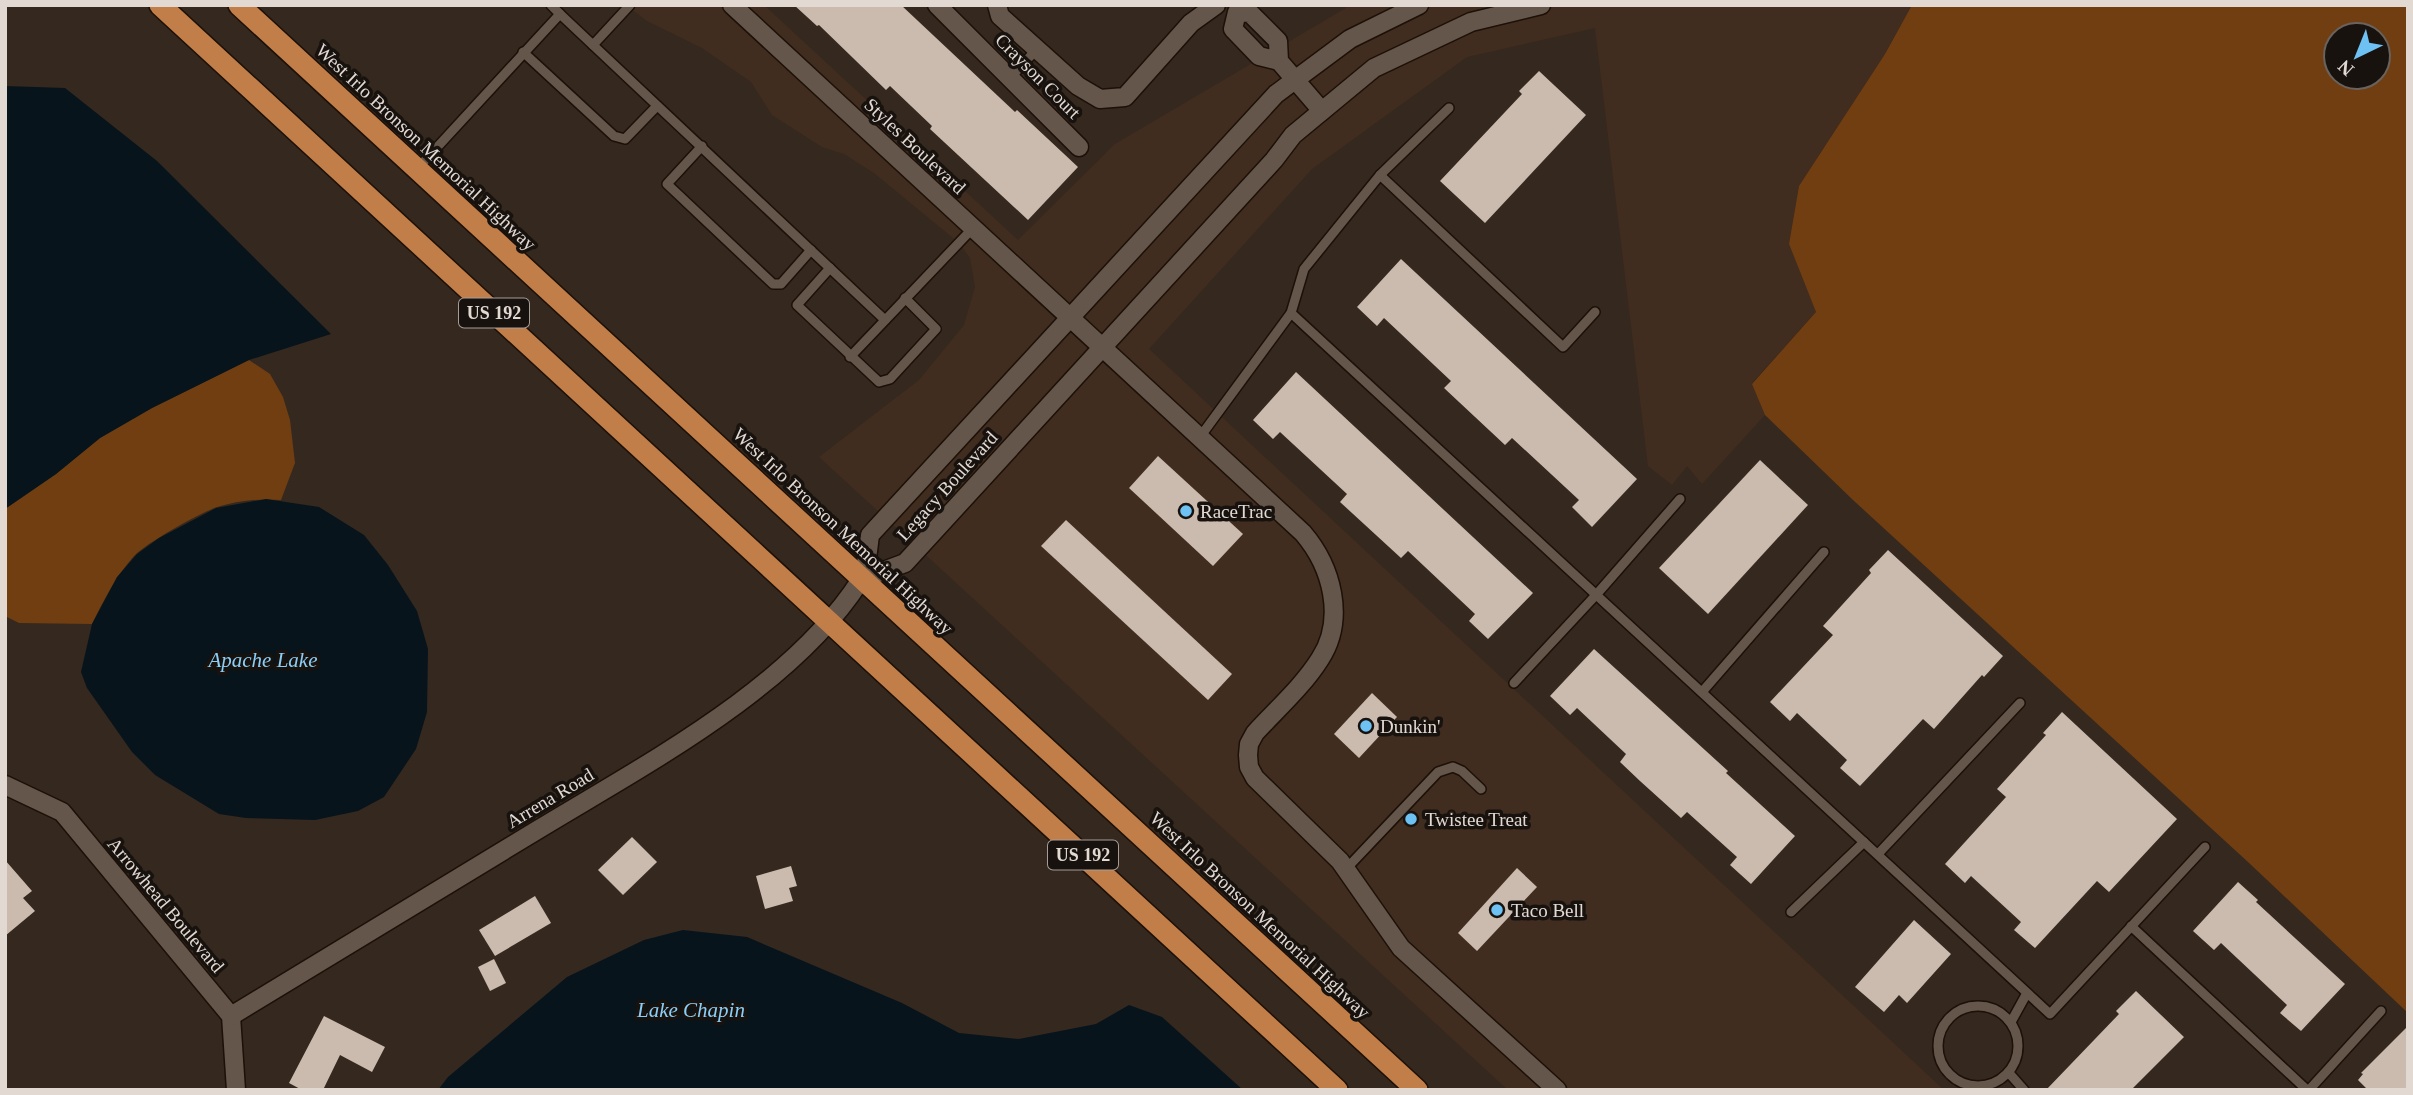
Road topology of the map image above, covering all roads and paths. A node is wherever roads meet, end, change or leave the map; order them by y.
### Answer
1 (160, 5) edge
2 (239, 5) edge
3 (551, 5) edge
4 (630, 5) edge
5 (732, 5) edge
6 (937, 5) edge
7 (997, 5) edge
8 (1216, 5) edge
9 (1419, 5) edge
10 (1541, 5) edge
11 (1234, 8) edge
12 (560, 14) junction
13 (593, 45) junction
14 (1037, 49) junction
15 (523, 52) junction
16 (1010, 78) junction
17 (1295, 80) junction
18 (657, 106) junction
19 (1449, 108) dead end
20 (1322, 111) junction
21 (702, 146) junction
22 (1079, 147) dead end
23 (417, 170) junction
24 (1380, 175) junction
25 (973, 228) junction
26 (811, 250) junction
27 (830, 268) junction
28 (905, 298) junction
29 (1595, 312) dead end
30 (1291, 313) junction
31 (1069, 317) junction
32 (886, 320) junction
33 (1102, 346) junction
34 (850, 356) junction
35 (1200, 437) junction
36 (1680, 499) dead end
37 (1824, 552) dead end
38 (862, 579) junction
39 (1596, 595) junction
40 (829, 621) junction
41 (1514, 682) dead end
42 (1702, 692) junction
43 (2020, 703) dead end
44 (5, 785) edge
45 (1481, 789) dead end
46 (1864, 842) junction
47 (2205, 847) dead end
48 (1878, 854) junction
49 (1346, 869) junction
50 (1791, 912) dead end
51 (2131, 926) junction
52 (2027, 993) junction
53 (2381, 1011) dead end
54 (231, 1016) junction
55 (2011, 1022) junction
56 (2009, 1073) junction
57 (1974, 1088) edge
58 (236, 1090) edge
59 (1336, 1090) edge
60 (1417, 1090) edge
61 (1557, 1090) edge
62 (2024, 1090) edge
63 (2308, 1090) edge

1 - 40 highway, US 192
2 - 23 highway, West Irlo Bronson Memorial Highway / US 192
3 - 12 lane
4 - 13 lane
5 - 25 street, Styles Boulevard
6 - 16 street, Crayson Court
7 - 14 street
8 - 14 street
9 - 17 street, Legacy Boulevard
10 - 20 street, Legacy Boulevard
11 - 17 street
12 - 13 lane
12 - 15 lane
13 - 18 lane
14 - 16 lane
15 - 18 lane
15 - 23 lane
16 - 22 street, Crayson Court
17 - 20 street
17 - 31 street, Legacy Boulevard
18 - 21 lane
19 - 24 lane
20 - 33 street, Legacy Boulevard
21 - 26 lane
21 - 26 lane
23 - 38 highway, West Irlo Bronson Memorial Highway / US 192
24 - 29 lane
24 - 30 lane
25 - 28 lane
25 - 31 street, Styles Boulevard
26 - 27 lane
27 - 32 lane
27 - 34 lane
28 - 32 lane
28 - 34 lane
30 - 35 lane
30 - 39 lane
31 - 33 street, Styles Boulevard
31 - 38 street, Legacy Boulevard
32 - 34 lane
33 - 35 street, Styles Boulevard
33 - 38 street, Legacy Boulevard
35 - 49 street, Styles Boulevard
36 - 39 lane
37 - 42 lane
38 - 40 street, Arrena Road
38 - 60 highway, West Irlo Bronson Memorial Highway / US 192
39 - 41 lane
39 - 42 lane
40 - 54 street, Arrena Road
40 - 59 highway, US 192
42 - 46 lane
43 - 48 lane
44 - 54 street, Arrowhead Boulevard
45 - 49 lane
46 - 48 lane
46 - 50 lane
47 - 51 lane
48 - 52 lane
49 - 61 street, Styles Boulevard
51 - 52 lane
51 - 63 lane
52 - 55 lane
53 - 63 lane
54 - 58 street
55 - 56 lane
55 - 57 lane
56 - 57 lane
56 - 62 lane

